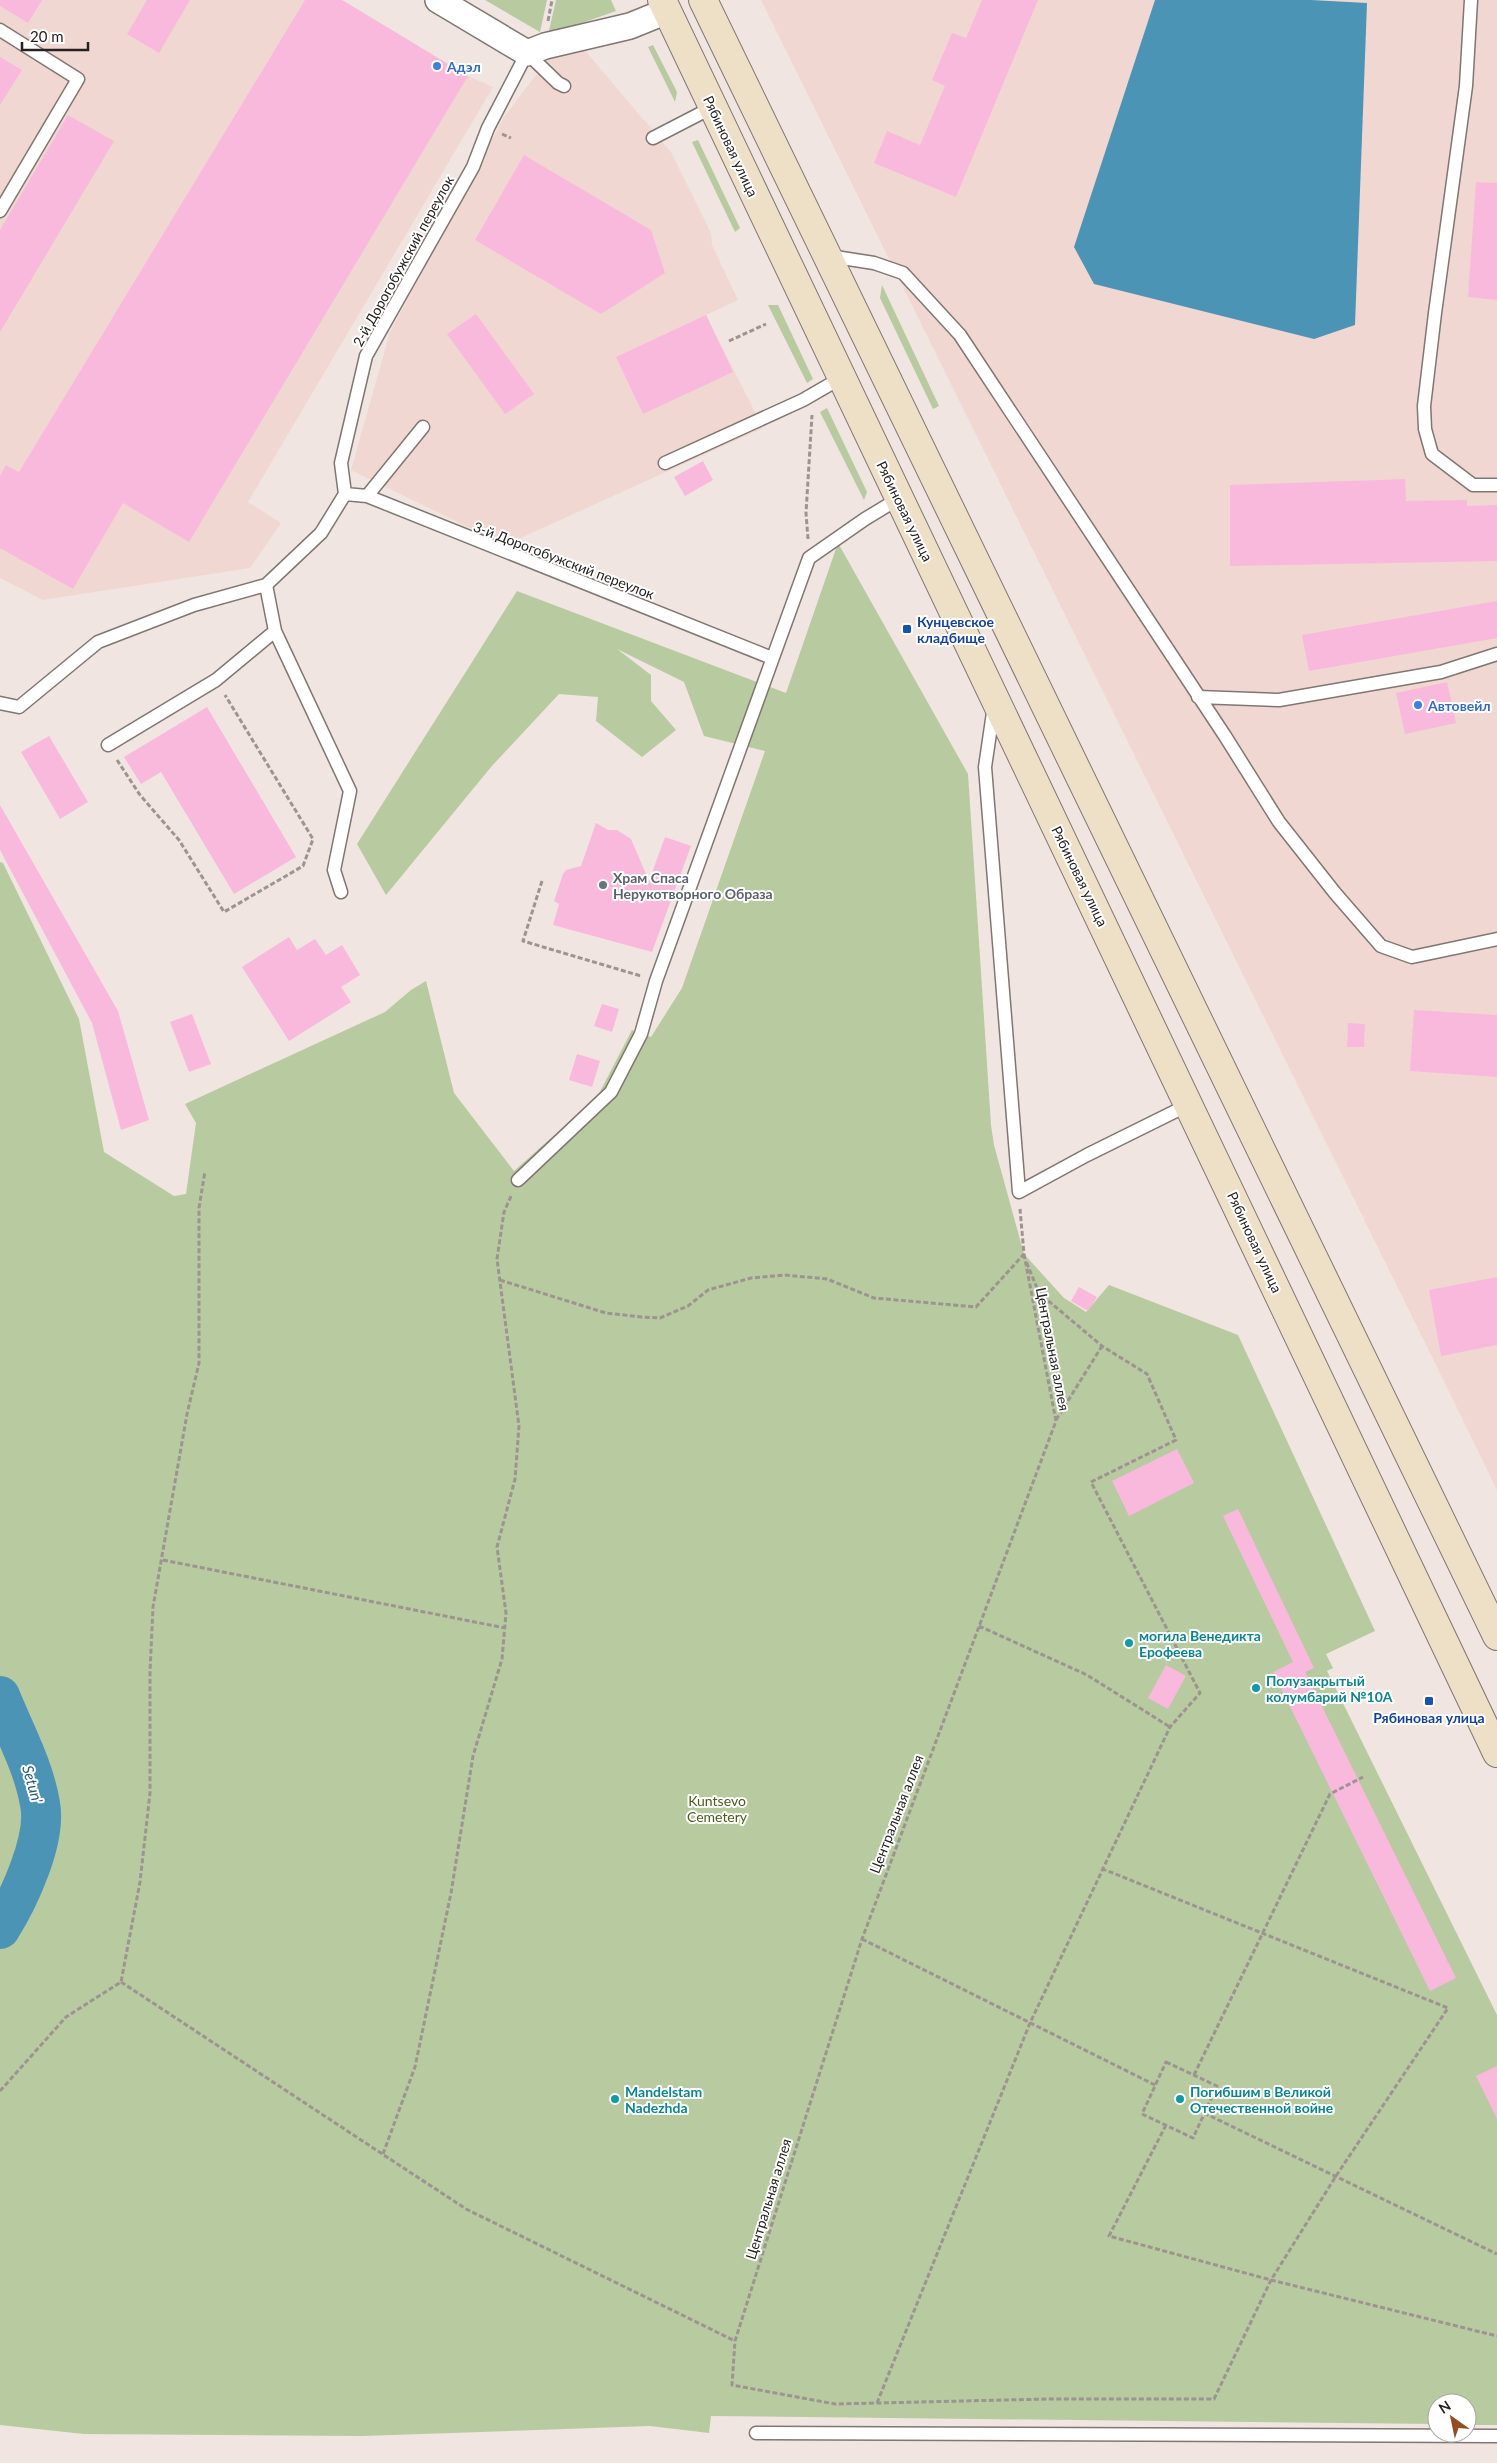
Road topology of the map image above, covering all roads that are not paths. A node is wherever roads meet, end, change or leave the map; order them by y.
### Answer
1 (438, 0) edge
2 (703, 0) edge
3 (1471, 0) edge
4 (665, 6) edge
5 (0, 30) edge
6 (527, 52) junction
7 (564, 86) dead end
8 (713, 107) junction
9 (653, 138) dead end
10 (0, 211) edge
11 (826, 256) junction
12 (841, 378) junction
13 (423, 428) dead end
14 (665, 463) dead end
15 (1497, 485) edge
16 (345, 494) junction
17 (367, 496) junction
18 (898, 499) junction
19 (266, 585) junction
20 (274, 631) junction
21 (1497, 654) edge
22 (772, 658) junction
23 (1198, 696) junction
24 (995, 698) junction
25 (0, 703) edge
26 (108, 744) road end
27 (341, 892) dead end
28 (1497, 939) edge
29 (1190, 1104) junction
30 (518, 1180) road end
31 (1496, 1635) edge
32 (1497, 1753) edge
33 (756, 2433) dead end
34 (1497, 2436) edge

1 - 6 street
2 - 11 main road
3 - 15 lane
4 - 6 street
4 - 8 main road, Рябиновая улица
5 - 10 lane
6 - 7 lane
6 - 16 lane, 2-й Дорогобужский переулок
8 - 9 lane
8 - 12 main road, Рябиновая улица
11 - 23 lane
11 - 31 main road
12 - 14 lane
12 - 18 main road, Рябиновая улица
13 - 17 lane
16 - 17 lane, 3-й Дорогобужский переулок
16 - 19 lane
17 - 22 lane, 3-й Дорогобужский переулок
18 - 22 lane
18 - 24 main road, Рябиновая улица
19 - 20 lane
19 - 25 lane
20 - 26 lane
20 - 27 lane
21 - 23 lane
22 - 30 lane
23 - 28 lane
24 - 29 main road, Рябиновая улица
24 - 29 lane
29 - 32 main road, Рябиновая улица
33 - 34 lane

